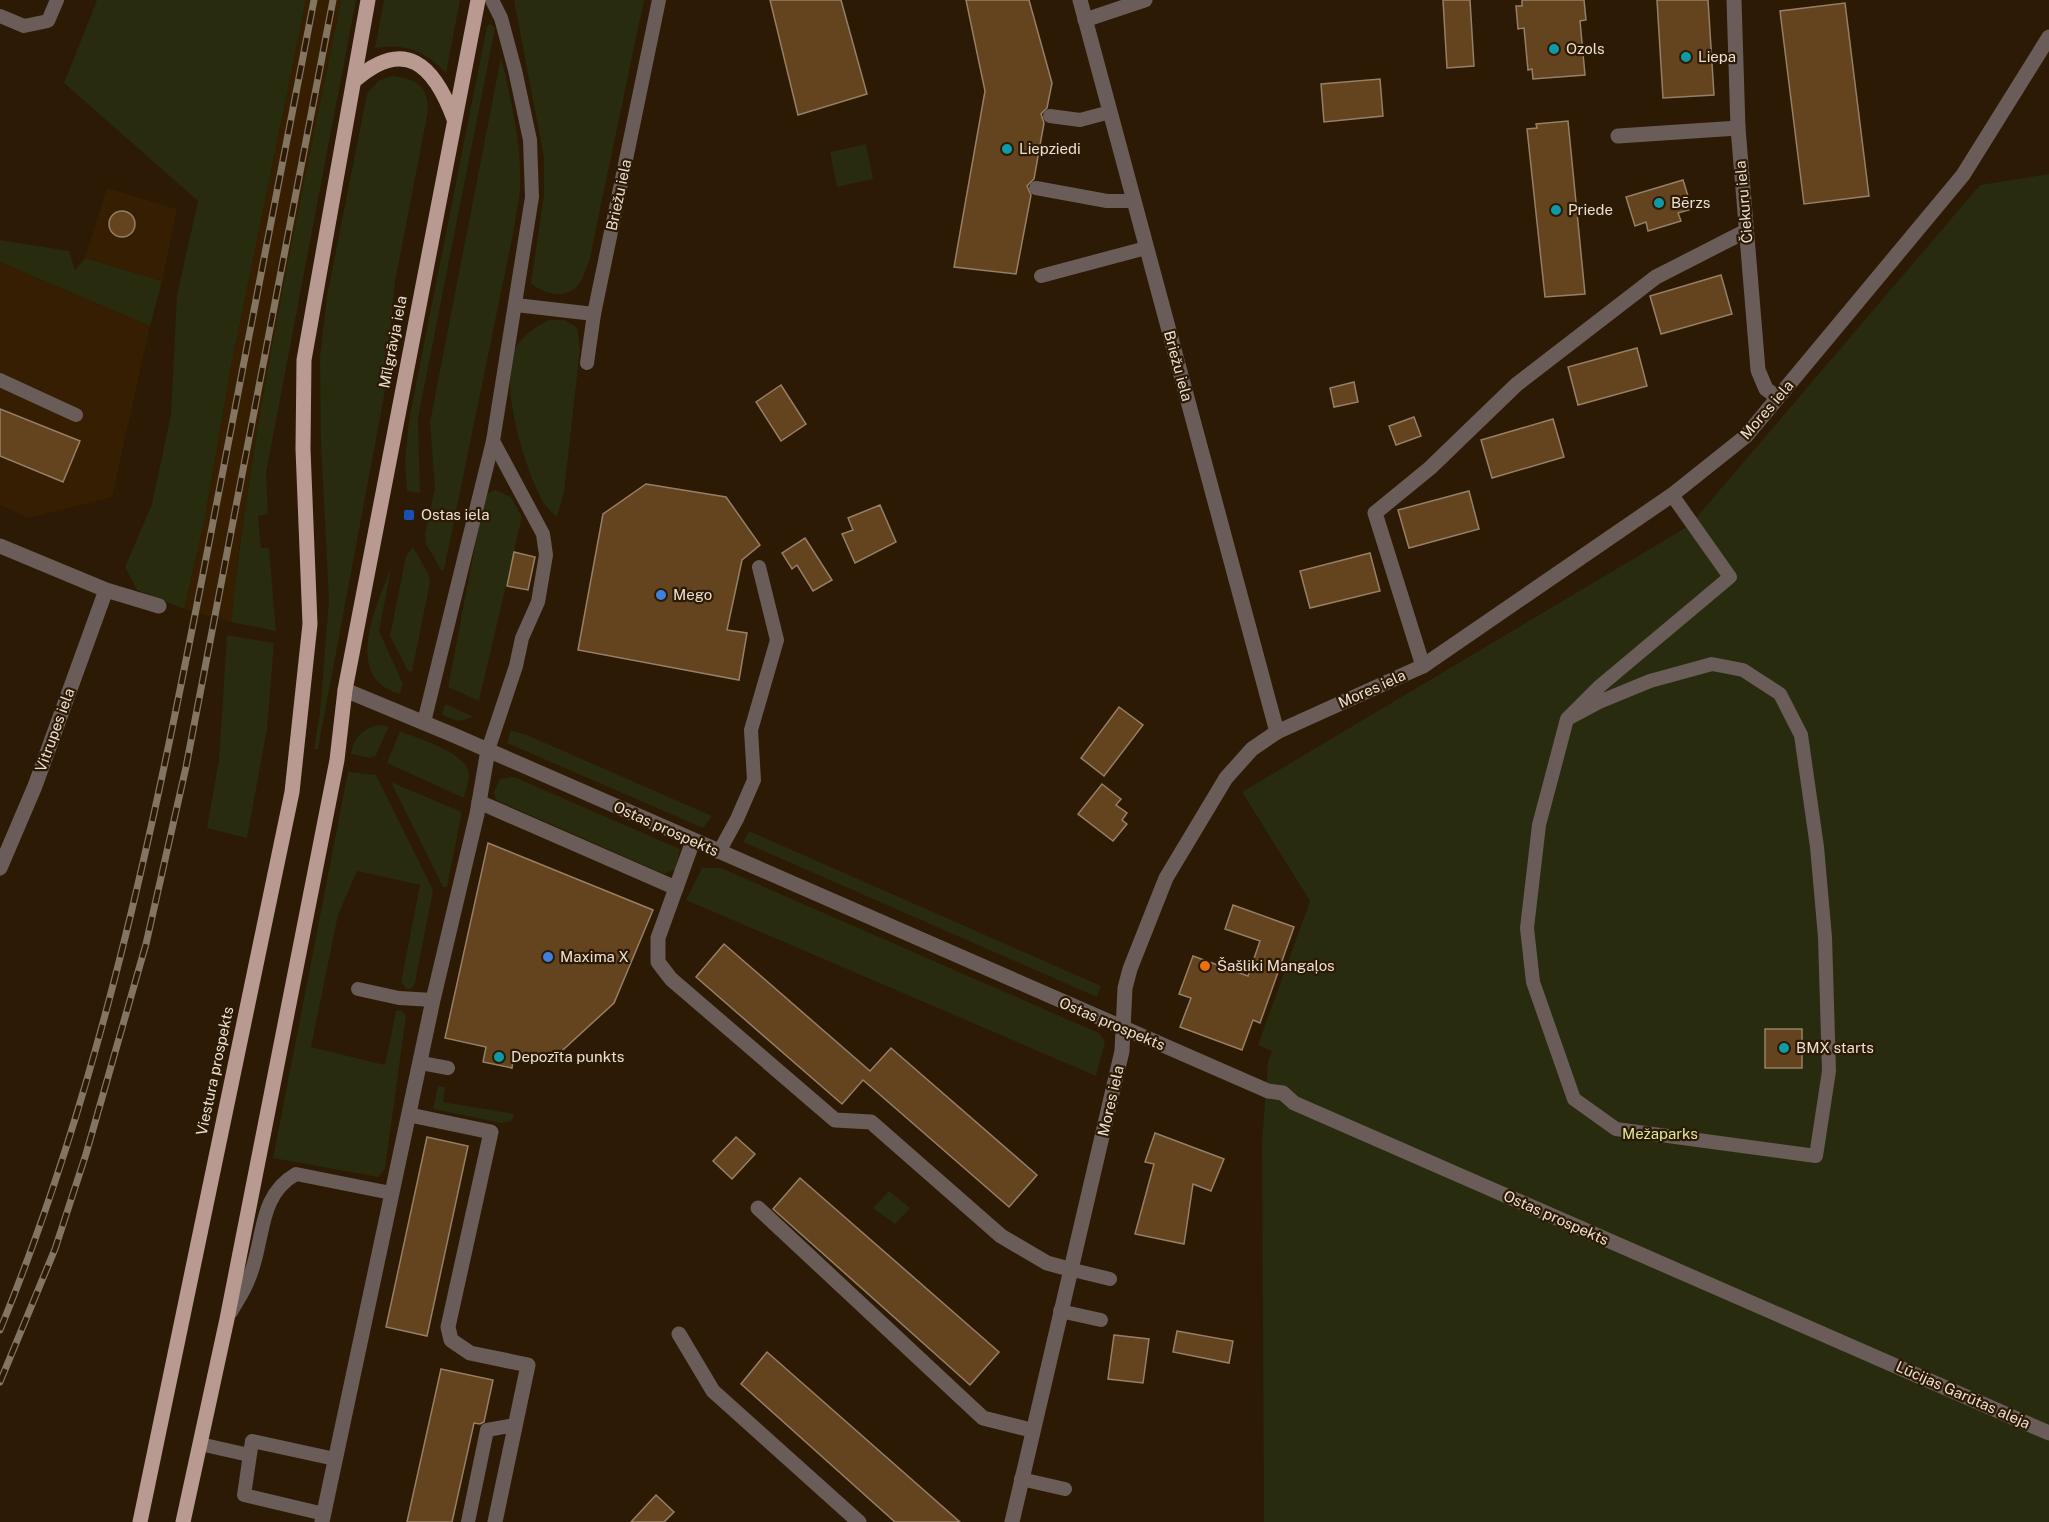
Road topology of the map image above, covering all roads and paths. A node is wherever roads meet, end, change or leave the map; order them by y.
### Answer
1 (57, 0) edge
2 (368, 0) edge
3 (478, 0) edge
4 (492, 0) edge
5 (659, 0) edge
6 (1080, 0) edge
7 (1145, 0) edge
8 (1734, 0) edge
9 (0, 16) edge
10 (1085, 20) junction
11 (2049, 37) edge
12 (354, 81) junction
13 (1110, 112) junction
14 (1050, 116) dead end
15 (454, 119) junction
16 (1738, 128) junction
17 (1618, 136) dead end
18 (1036, 188) dead end
19 (1134, 201) junction
20 (1746, 231) junction
21 (1146, 248) junction
22 (1041, 276) dead end
23 (516, 305) junction
24 (594, 314) junction
25 (587, 363) dead end
26 (0, 380) edge
27 (1777, 397) junction
28 (76, 415) dead end
29 (493, 441) junction
30 (1672, 495) junction
31 (0, 546) edge
32 (759, 567) dead end
33 (106, 590) junction
34 (159, 606) dead end
35 (1423, 666) junction
36 (345, 690) junction
37 (1567, 719) junction
38 (424, 722) junction
39 (1277, 732) junction
40 (488, 750) junction
41 (479, 802) junction
42 (693, 841) junction
43 (719, 852) junction
44 (0, 868) edge
45 (676, 888) junction
46 (357, 989) dead end
47 (433, 1000) junction
48 (1122, 1028) junction
49 (421, 1063) junction
50 (448, 1068) dead end
51 (410, 1115) junction
52 (391, 1193) junction
53 (758, 1208) dead end
54 (1069, 1269) junction
55 (1110, 1279) dead end
56 (1060, 1311) junction
57 (227, 1319) junction
58 (1101, 1320) dead end
59 (679, 1334) dead end
60 (1877, 1358) joint
61 (515, 1425) junction
62 (1031, 1430) junction
63 (2049, 1433) edge
64 (200, 1444) junction
65 (249, 1455) junction
66 (335, 1459) junction
67 (1021, 1479) junction
68 (1065, 1489) dead end
69 (323, 1518) edge
70 (140, 1522) edge
71 (183, 1522) edge
72 (468, 1522) edge
73 (495, 1522) edge
74 (860, 1522) edge
75 (1012, 1522) edge

1 - 9 lane
2 - 12 main road
3 - 15 main road, Mīlgrāvja iela
4 - 23 lane
5 - 24 lane, Briežu iela
6 - 10 street, Briežu iela
7 - 10 street
8 - 16 street, Čiekuru iela
10 - 13 street, Briežu iela
11 - 27 street, Mores iela
12 - 15 main road
12 - 70 main road, Viestura prospekts
13 - 14 lane
13 - 19 street, Briežu iela
15 - 36 main road, Mīlgrāvja iela
16 - 17 street
16 - 20 street, Čiekuru iela
18 - 19 lane
19 - 21 street, Briežu iela
20 - 27 street, Čiekuru iela
20 - 35 street
21 - 22 lane
21 - 39 street, Briežu iela
23 - 24 lane
23 - 29 lane
24 - 25 lane, Briežu iela
26 - 28 lane
27 - 30 street, Mores iela
29 - 38 lane
29 - 40 lane
30 - 35 street, Mores iela
30 - 37 lane
31 - 33 street
32 - 43 lane
33 - 34 street
33 - 44 street, Vitrupes iela
35 - 39 street, Mores iela
36 - 38 street, Ostas prospekts
36 - 57 main road
37 - 37 lane
38 - 40 street, Ostas prospekts
39 - 48 street, Mores iela
40 - 41 street
40 - 42 street, Ostas prospekts
41 - 45 street
41 - 47 street
42 - 43 street, Ostas prospekts
42 - 45 street
43 - 48 street, Ostas prospekts
45 - 54 street
46 - 47 lane
47 - 49 street
48 - 54 street, Mores iela
48 - 60 street, Ostas prospekts
49 - 50 lane
49 - 51 street
51 - 52 street
51 - 61 street
52 - 57 lane
52 - 66 street
53 - 62 street
54 - 55 lane
54 - 56 street, Mores iela
56 - 58 lane
56 - 62 street, Mores iela
57 - 64 main road
59 - 74 street
60 - 63 street, Lūcijas Garūtas aleja
61 - 72 lane
61 - 73 street
62 - 67 street, Mores iela
64 - 65 lane
64 - 71 main road
65 - 66 lane
65 - 69 lane
66 - 69 street
67 - 68 lane
67 - 75 street, Mores iela

